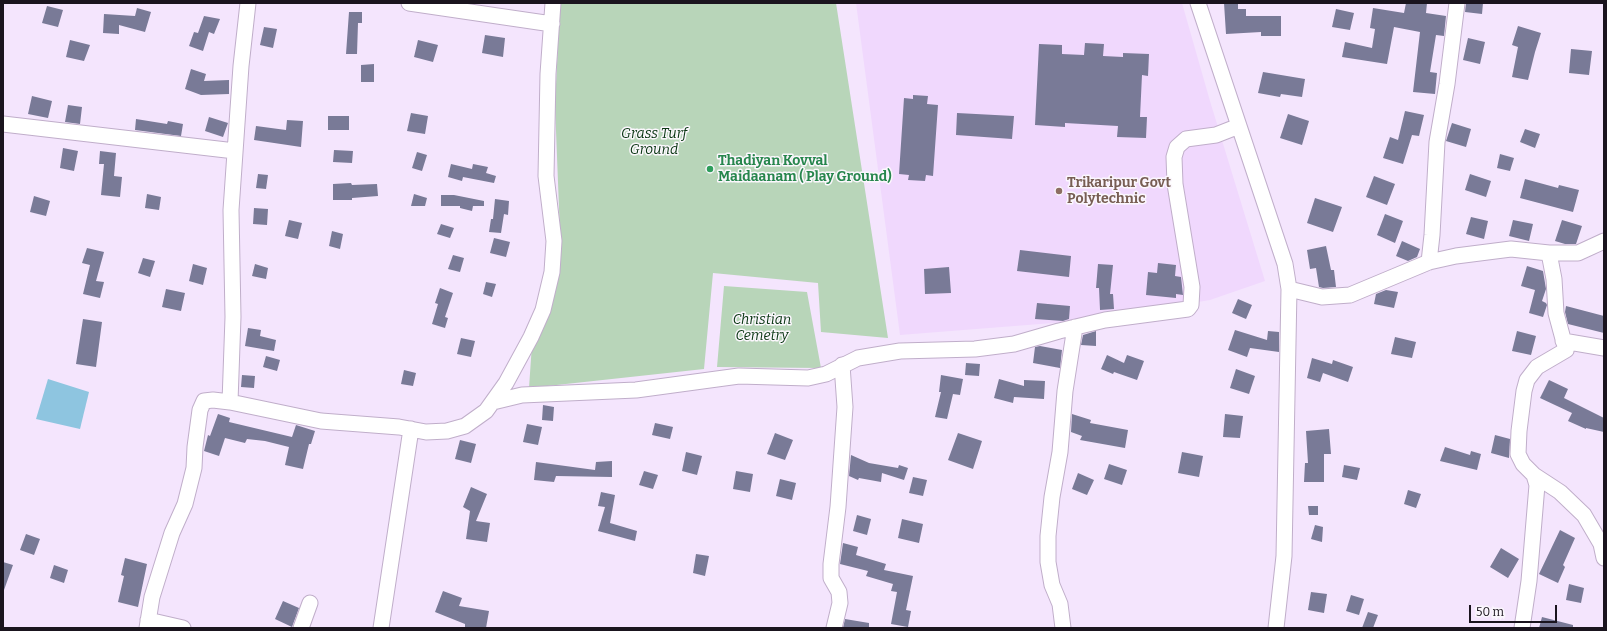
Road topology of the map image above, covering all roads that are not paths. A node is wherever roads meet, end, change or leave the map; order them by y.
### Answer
1 (248, 3) edge
2 (409, 3) edge
3 (553, 3) edge
4 (1198, 3) edge
5 (1457, 3) edge
6 (552, 24) junction
7 (3, 124) edge
8 (1239, 126) junction
9 (235, 151) junction
10 (1604, 241) edge
11 (1550, 253) junction
12 (1429, 262) junction
13 (1289, 289) junction
14 (1075, 327) junction
15 (1563, 341) junction
16 (1604, 348) edge
17 (842, 365) junction
18 (230, 402) junction
19 (493, 402) junction
20 (411, 429) junction
21 (1534, 475) junction
22 (1604, 558) edge
23 (310, 603) dead end
24 (147, 624) edge
25 (183, 628) edge
26 (301, 628) edge
27 (380, 628) edge
28 (834, 628) edge
29 (1063, 628) edge
30 (1276, 628) edge
31 (1522, 628) edge

1 - 9 street
2 - 6 street
3 - 6 street
4 - 8 street
5 - 12 street
6 - 19 street
7 - 9 street
8 - 13 street
8 - 14 street
9 - 18 street
10 - 11 street
11 - 12 street
11 - 15 street
12 - 13 street
13 - 30 street
14 - 17 street
14 - 29 street
15 - 16 street
15 - 21 street
17 - 19 street
17 - 28 street
18 - 20 street
18 - 24 street
19 - 20 street
20 - 27 street
21 - 22 street
21 - 31 street
23 - 26 street
24 - 25 street

